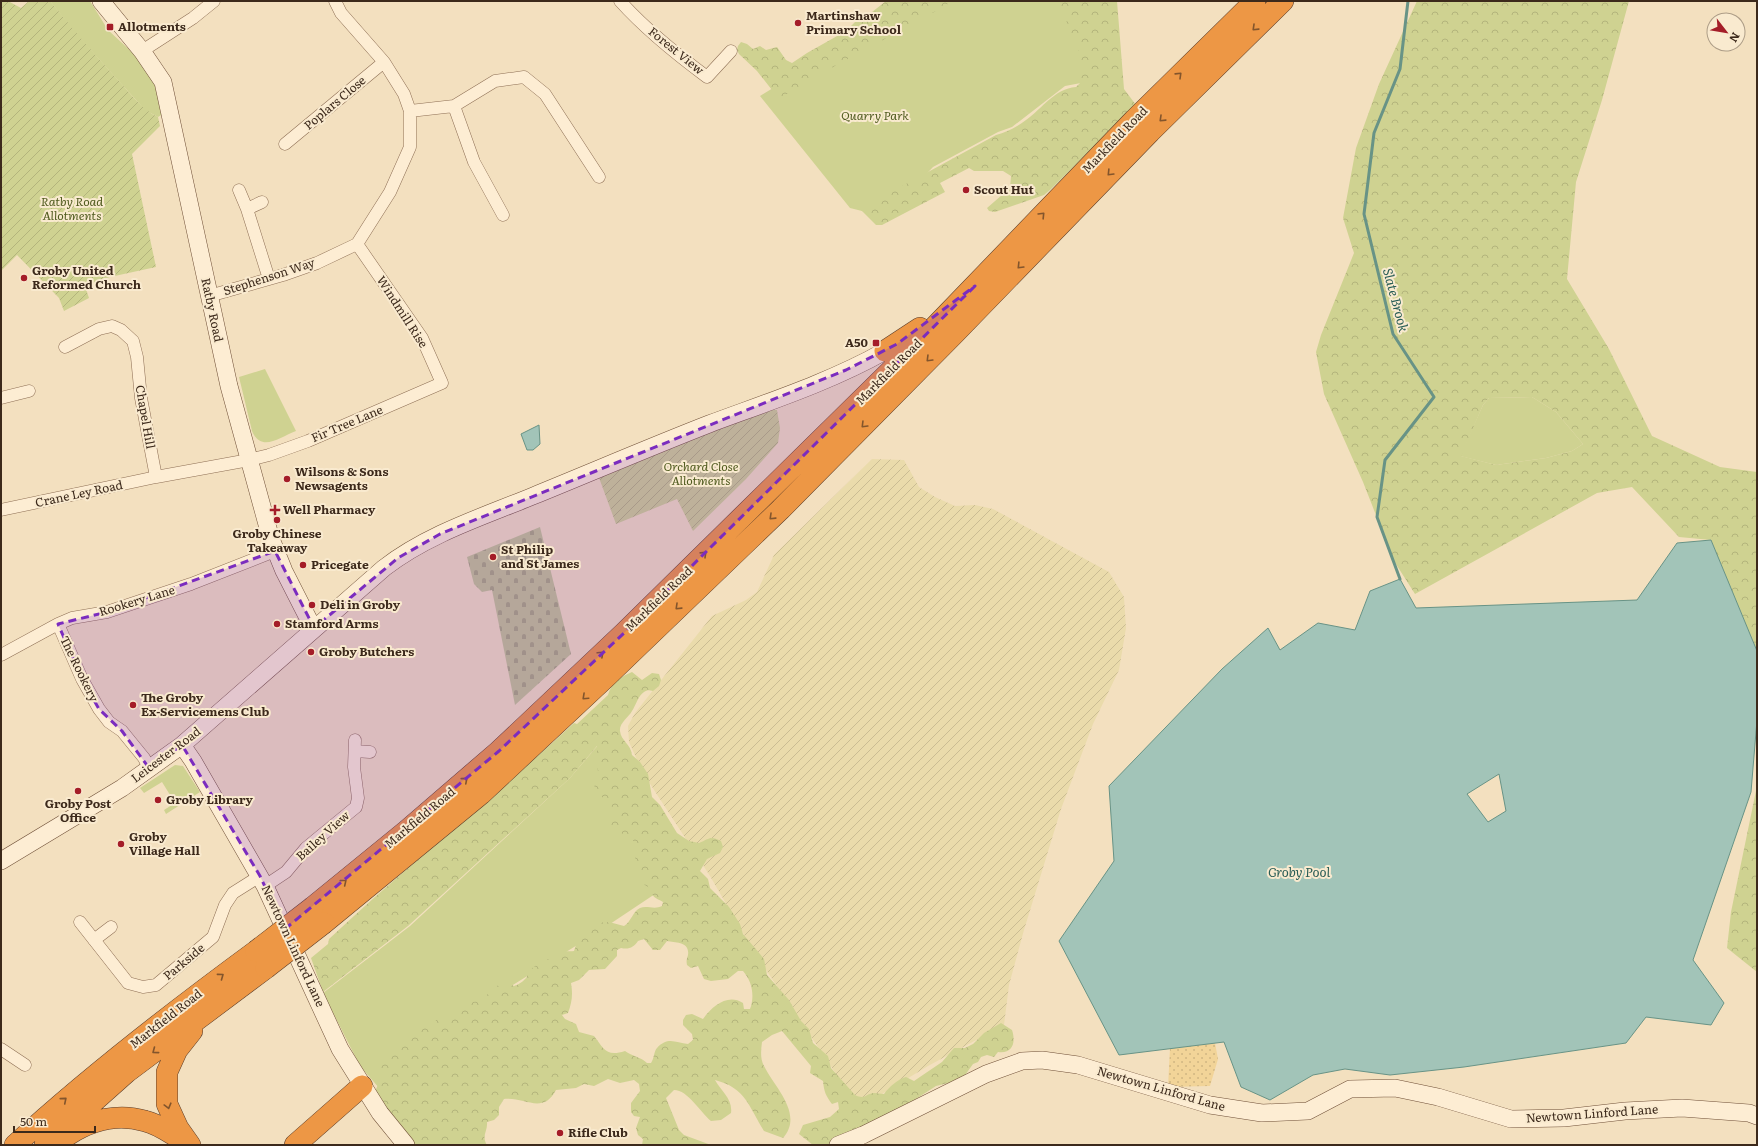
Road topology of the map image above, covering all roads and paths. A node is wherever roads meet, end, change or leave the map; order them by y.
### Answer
1 (101, 1) edge
2 (214, 1) edge
3 (335, 1) edge
4 (620, 1) edge
5 (1255, 1) edge
6 (1283, 1) edge
7 (142, 50) junction
8 (731, 51) dead end
9 (384, 62) junction
10 (454, 106) junction
11 (410, 111) junction
12 (285, 144) dead end
13 (599, 177) dead end
14 (239, 190) dead end
15 (262, 202) dead end
16 (247, 209) junction
17 (503, 215) dead end
18 (357, 244) junction
19 (269, 279) junction
20 (975, 286) junction
21 (209, 296) junction
22 (65, 347) dead end
23 (885, 351) joint
24 (442, 383) joint
25 (29, 391) dead end
26 (1, 398) edge
27 (250, 460) junction
28 (156, 477) junction
29 (1, 510) edge
30 (275, 551) junction
31 (58, 624) junction
32 (315, 627) junction
33 (1, 655) edge
34 (182, 745) junction
35 (370, 752) dead end
36 (149, 768) junction
37 (1, 861) edge
38 (263, 881) junction
39 (319, 915) junction
40 (80, 922) dead end
41 (111, 927) dead end
42 (94, 940) junction
43 (261, 959) junction
44 (209, 1011) junction
45 (2, 1056) edge
46 (25, 1065) dead end
47 (362, 1086) junction
48 (1757, 1116) edge
49 (189, 1144) edge
50 (15, 1145) edge
51 (45, 1145) edge
52 (51, 1145) edge
53 (295, 1145) edge
54 (406, 1145) edge
55 (838, 1145) edge

1 - 7 street, Ratby Road
2 - 7 street
3 - 9 street
4 - 8 street, Forest View
20 -> 5 highway, Markfield Road
6 -> 39 highway, Markfield Road
7 - 21 street, Ratby Road
9 - 11 street
9 - 12 street, Poplars Close
10 - 11 street
10 - 13 street
10 - 17 street
11 - 18 street
14 - 16 street
15 - 16 street
16 - 19 street
18 - 19 street, Stephenson Way
18 - 24 street, Windmill Rise
19 - 21 street, Stephenson Way
20 - 23 highway
39 -> 20 highway, Markfield Road
21 - 27 street, Ratby Road
22 - 28 street, Chapel Hill
23 - 32 street, Markfield Road
24 - 27 street, Fir Tree Lane
25 - 26 street
27 - 28 street
27 - 30 street, Ratby Road
28 - 29 street, Crane Ley Road
30 - 31 street, Rookery Lane
30 - 32 street, Ratby Road
31 - 33 street, Rookery Lane
31 - 36 street, The Rookery
32 - 34 street, Leicester Road
34 - 36 street, Leicester Road
34 - 38 street, Newtown Linford Lane
35 - 38 street, Bailey View
36 - 37 street, Leicester Road
38 - 42 street, Parkside
38 - 47 street, Newtown Linford Lane
39 - 43 highway, Markfield Road, bridge
40 - 42 street, Parkside
41 - 42 street
43 - 44 highway, Markfield Road
50 -> 43 highway, Markfield Road
44 -> 49 highway
44 -> 51 highway, Markfield Road
45 - 46 street
47 - 53 highway
47 - 54 street, Newtown Linford Lane
48 - 55 street, Newtown Linford Lane
49 - 52 highway

